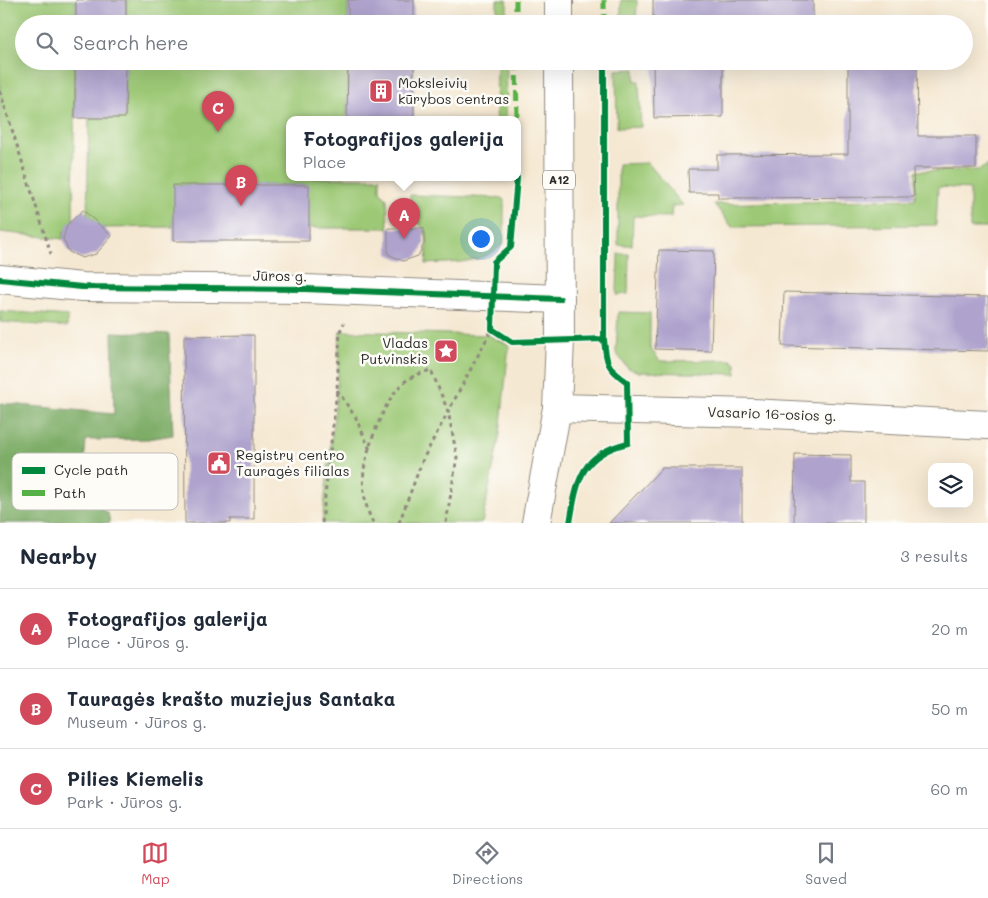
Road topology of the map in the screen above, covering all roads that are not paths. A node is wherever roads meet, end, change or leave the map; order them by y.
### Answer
1 (559, 0) edge
2 (559, 15) edge
3 (559, 70) edge
4 (0, 279) edge
5 (560, 299) junction
6 (557, 408) junction
7 (988, 425) edge
8 (536, 523) edge

1 - 2 main road
3 - 5 main road, A12
4 - 5 main road, Jūros g.
5 - 6 main road, A12
6 - 7 main road, Vasario 16-osios g.
6 - 8 main road, A12

